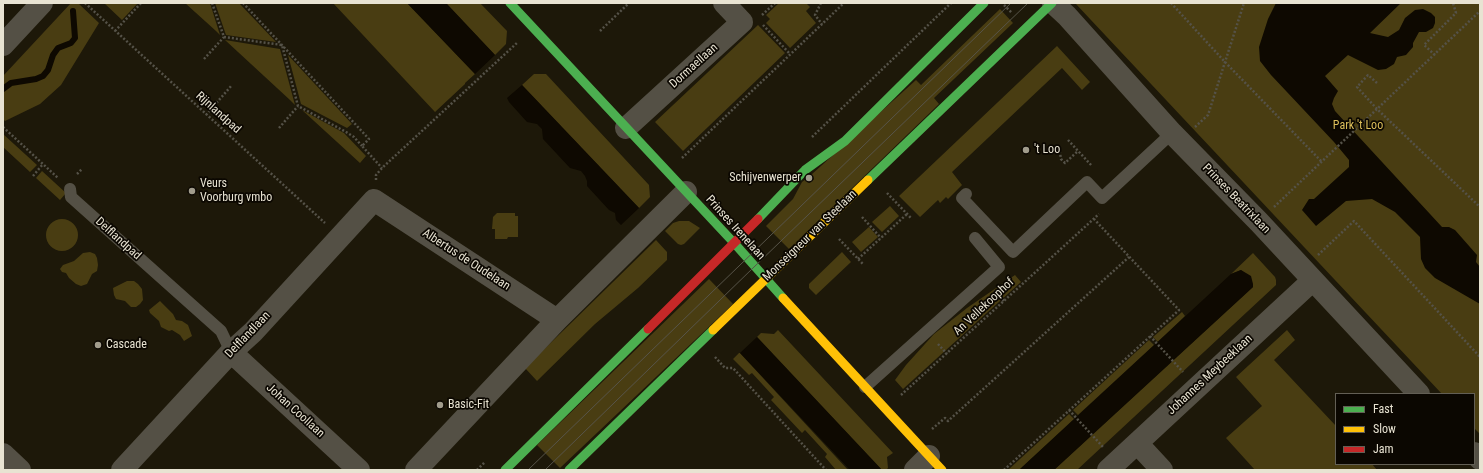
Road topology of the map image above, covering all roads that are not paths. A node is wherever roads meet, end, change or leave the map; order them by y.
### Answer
1 (42, 3) edge
2 (510, 3) edge
3 (724, 3) edge
4 (984, 3) edge
5 (1052, 3) edge
6 (3, 45) edge
7 (626, 128) junction
8 (1176, 137) junction
9 (70, 189) road end
10 (686, 192) junction
11 (966, 194) dead end
12 (374, 200) joint
13 (975, 238) dead end
14 (735, 244) junction
15 (1308, 274) junction
16 (765, 279) junction
17 (557, 320) junction
18 (231, 352) junction
19 (865, 387) junction
20 (1418, 393) edge
21 (1137, 443) junction
22 (3, 454) edge
23 (926, 460) edge
24 (20, 470) edge
25 (122, 470) edge
26 (359, 470) edge
27 (416, 470) edge
28 (505, 470) edge
29 (569, 470) edge
30 (1108, 470) edge
31 (1162, 470) edge

1 - 6 street
2 - 7 main road, Prinses Irenelaan
3 - 7 street, Dormaellaan
4 - 14 main road
5 - 8 street, Prinses Beatrixlaan
5 - 16 main road, Monseigneur van Steelaan
7 - 10 main road, Prinses Irenelaan
8 - 11 lane
8 - 15 street, Prinses Beatrixlaan
9 - 18 lane, Delflandpad
10 - 14 main road, Prinses Irenelaan
10 - 17 street
12 - 17 street, Albertus de Oudelaan
12 - 18 street, Delflandlaan
13 - 19 lane
14 - 16 main road, Prinses Irenelaan
14 - 28 main road
15 - 20 street, Prinses Beatrixlaan
15 - 21 street, Johannes Meybeeklaan
16 - 19 main road, Prinses Irenelaan
16 - 29 main road, Monseigneur van Steelaan
17 - 27 street
18 - 25 street, Delflandlaan
18 - 26 street, Johan Coollaan
19 - 23 main road, Prinses Irenelaan
21 - 30 street, Johannes Meybeeklaan
21 - 31 street
22 - 24 street

